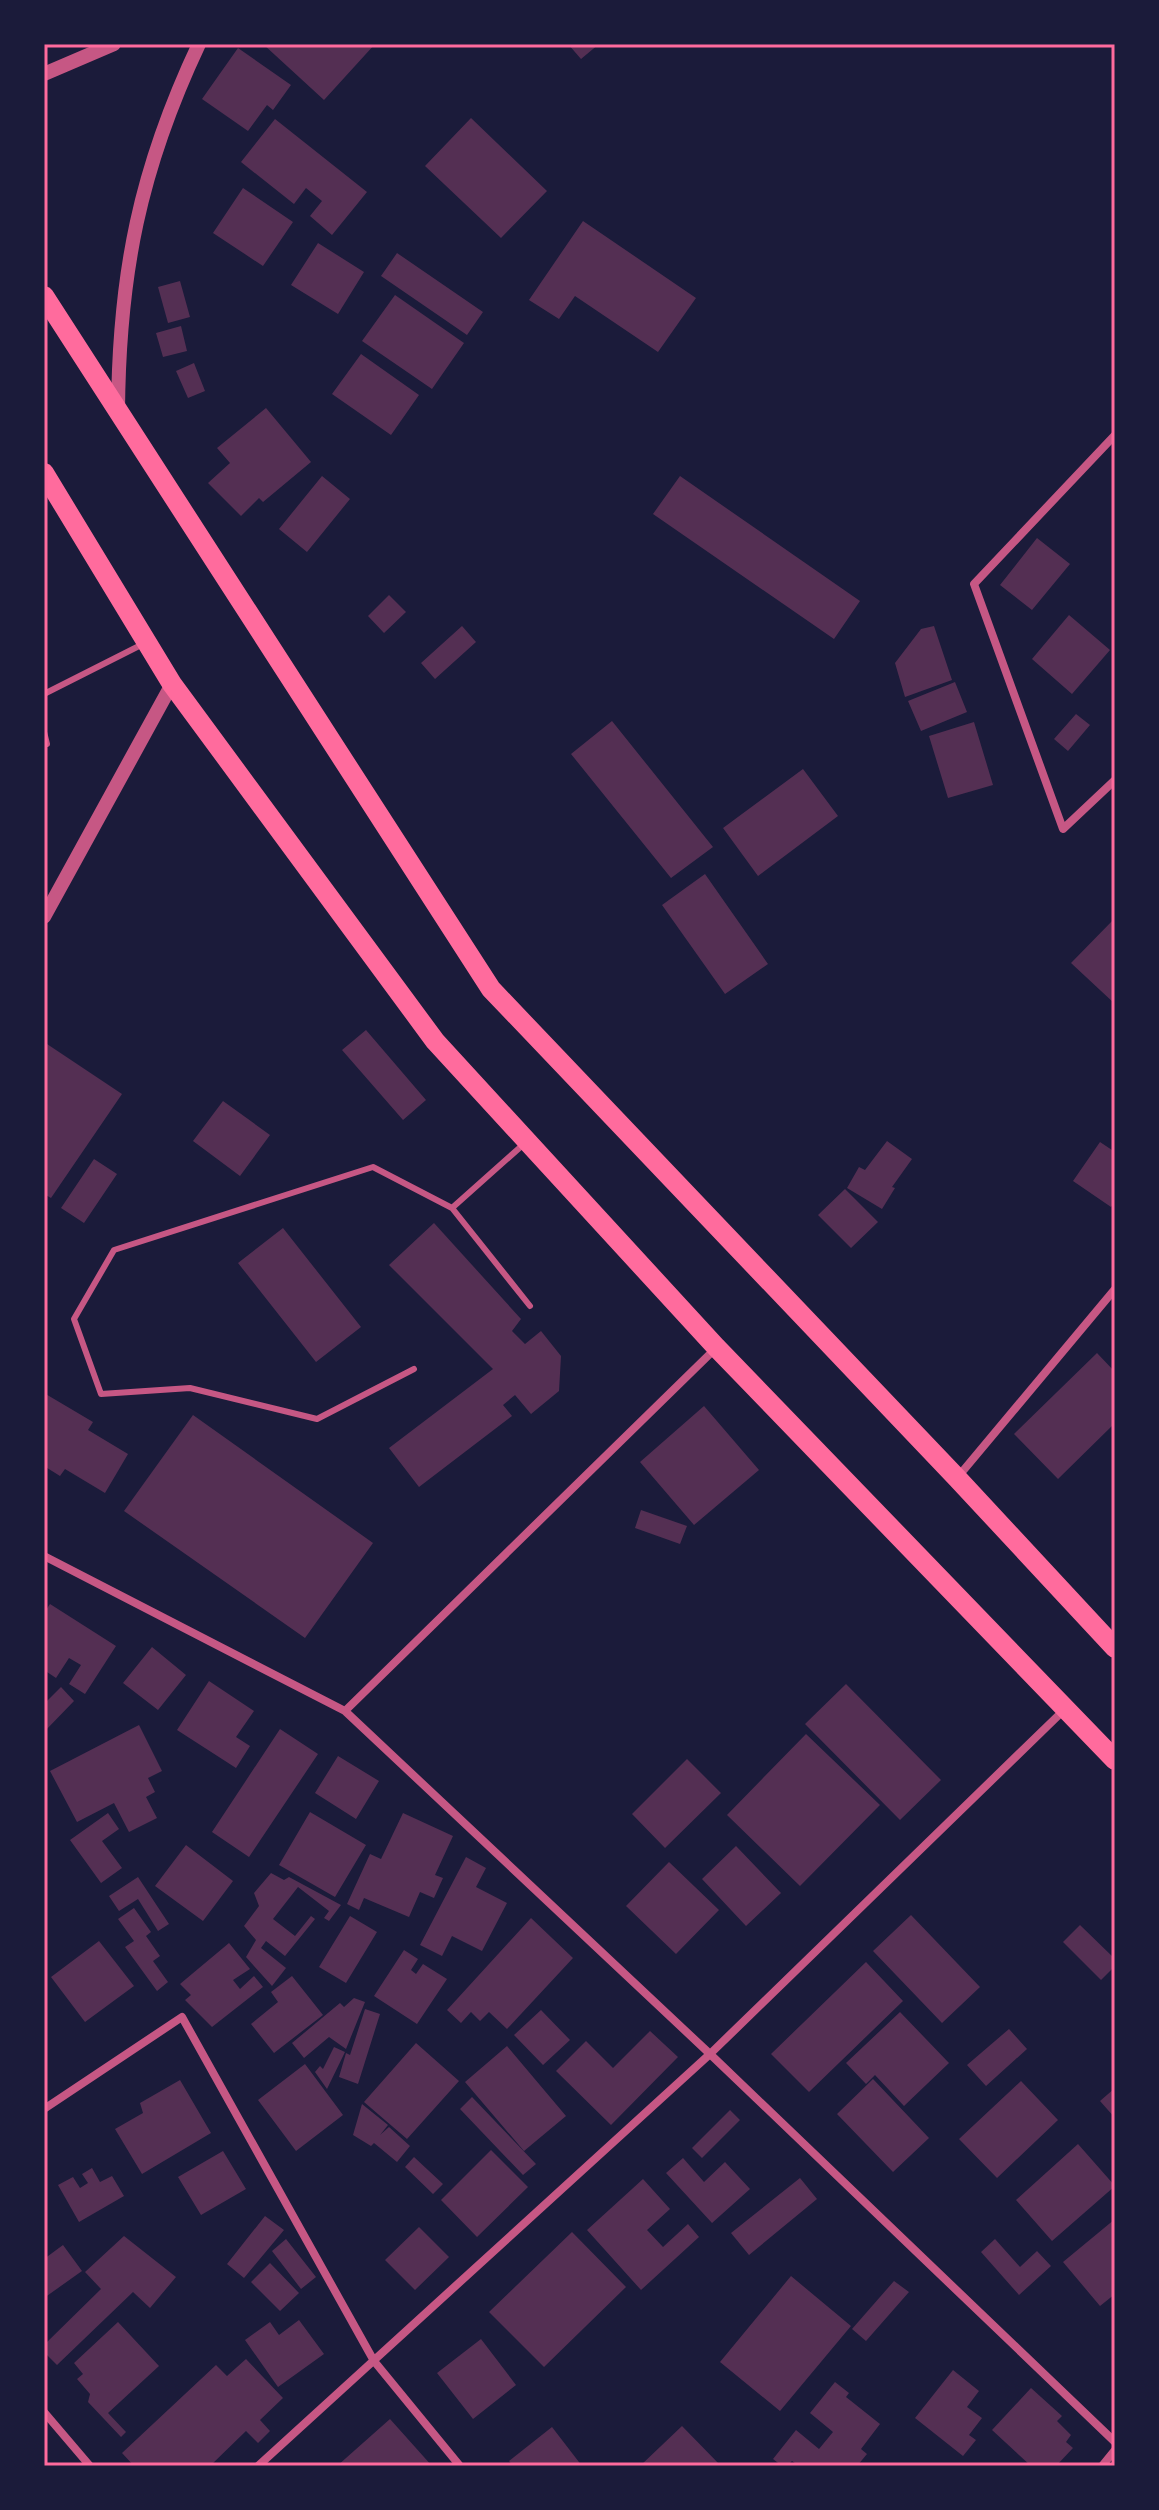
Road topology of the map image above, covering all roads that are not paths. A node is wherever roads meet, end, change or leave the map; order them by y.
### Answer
1 (114, 44) edge
2 (199, 44) edge
3 (44, 74) edge
4 (44, 296) edge
5 (118, 411) junction
6 (1115, 435) edge
7 (44, 473) edge
8 (146, 642) junction
9 (172, 684) junction
10 (44, 694) edge
11 (44, 732) edge
12 (47, 744) dead end
13 (1115, 780) edge
14 (44, 917) edge
15 (527, 1141) junction
16 (452, 1208) junction
17 (1115, 1289) edge
18 (530, 1306) dead end
19 (716, 1347) junction
20 (414, 1369) dead end
21 (957, 1478) junction
22 (44, 1556) edge
23 (1115, 1648) edge
24 (1065, 1709) junction
25 (345, 1711) junction
26 (1115, 1760) edge
27 (710, 2054) junction
28 (44, 2109) edge
29 (374, 2361) junction
30 (44, 2412) edge
31 (1115, 2442) edge
32 (1115, 2450) edge
33 (90, 2466) edge
34 (258, 2466) edge
35 (460, 2466) edge
36 (1102, 2466) edge

1 - 3 street
2 - 5 street
4 - 5 main road
5 - 21 main road
6 - 13 street
7 - 8 main road
8 - 9 main road
8 - 10 lane
9 - 14 street
9 - 15 main road
11 - 12 lane
15 - 16 lane
15 - 19 main road
16 - 18 lane
16 - 20 lane
17 - 21 street
19 - 24 main road
19 - 25 street
21 - 23 main road
22 - 25 street
24 - 26 main road
24 - 27 street
25 - 27 street
27 - 29 street
27 - 31 street
28 - 29 street
29 - 34 street
29 - 35 street
30 - 33 street
32 - 36 street

